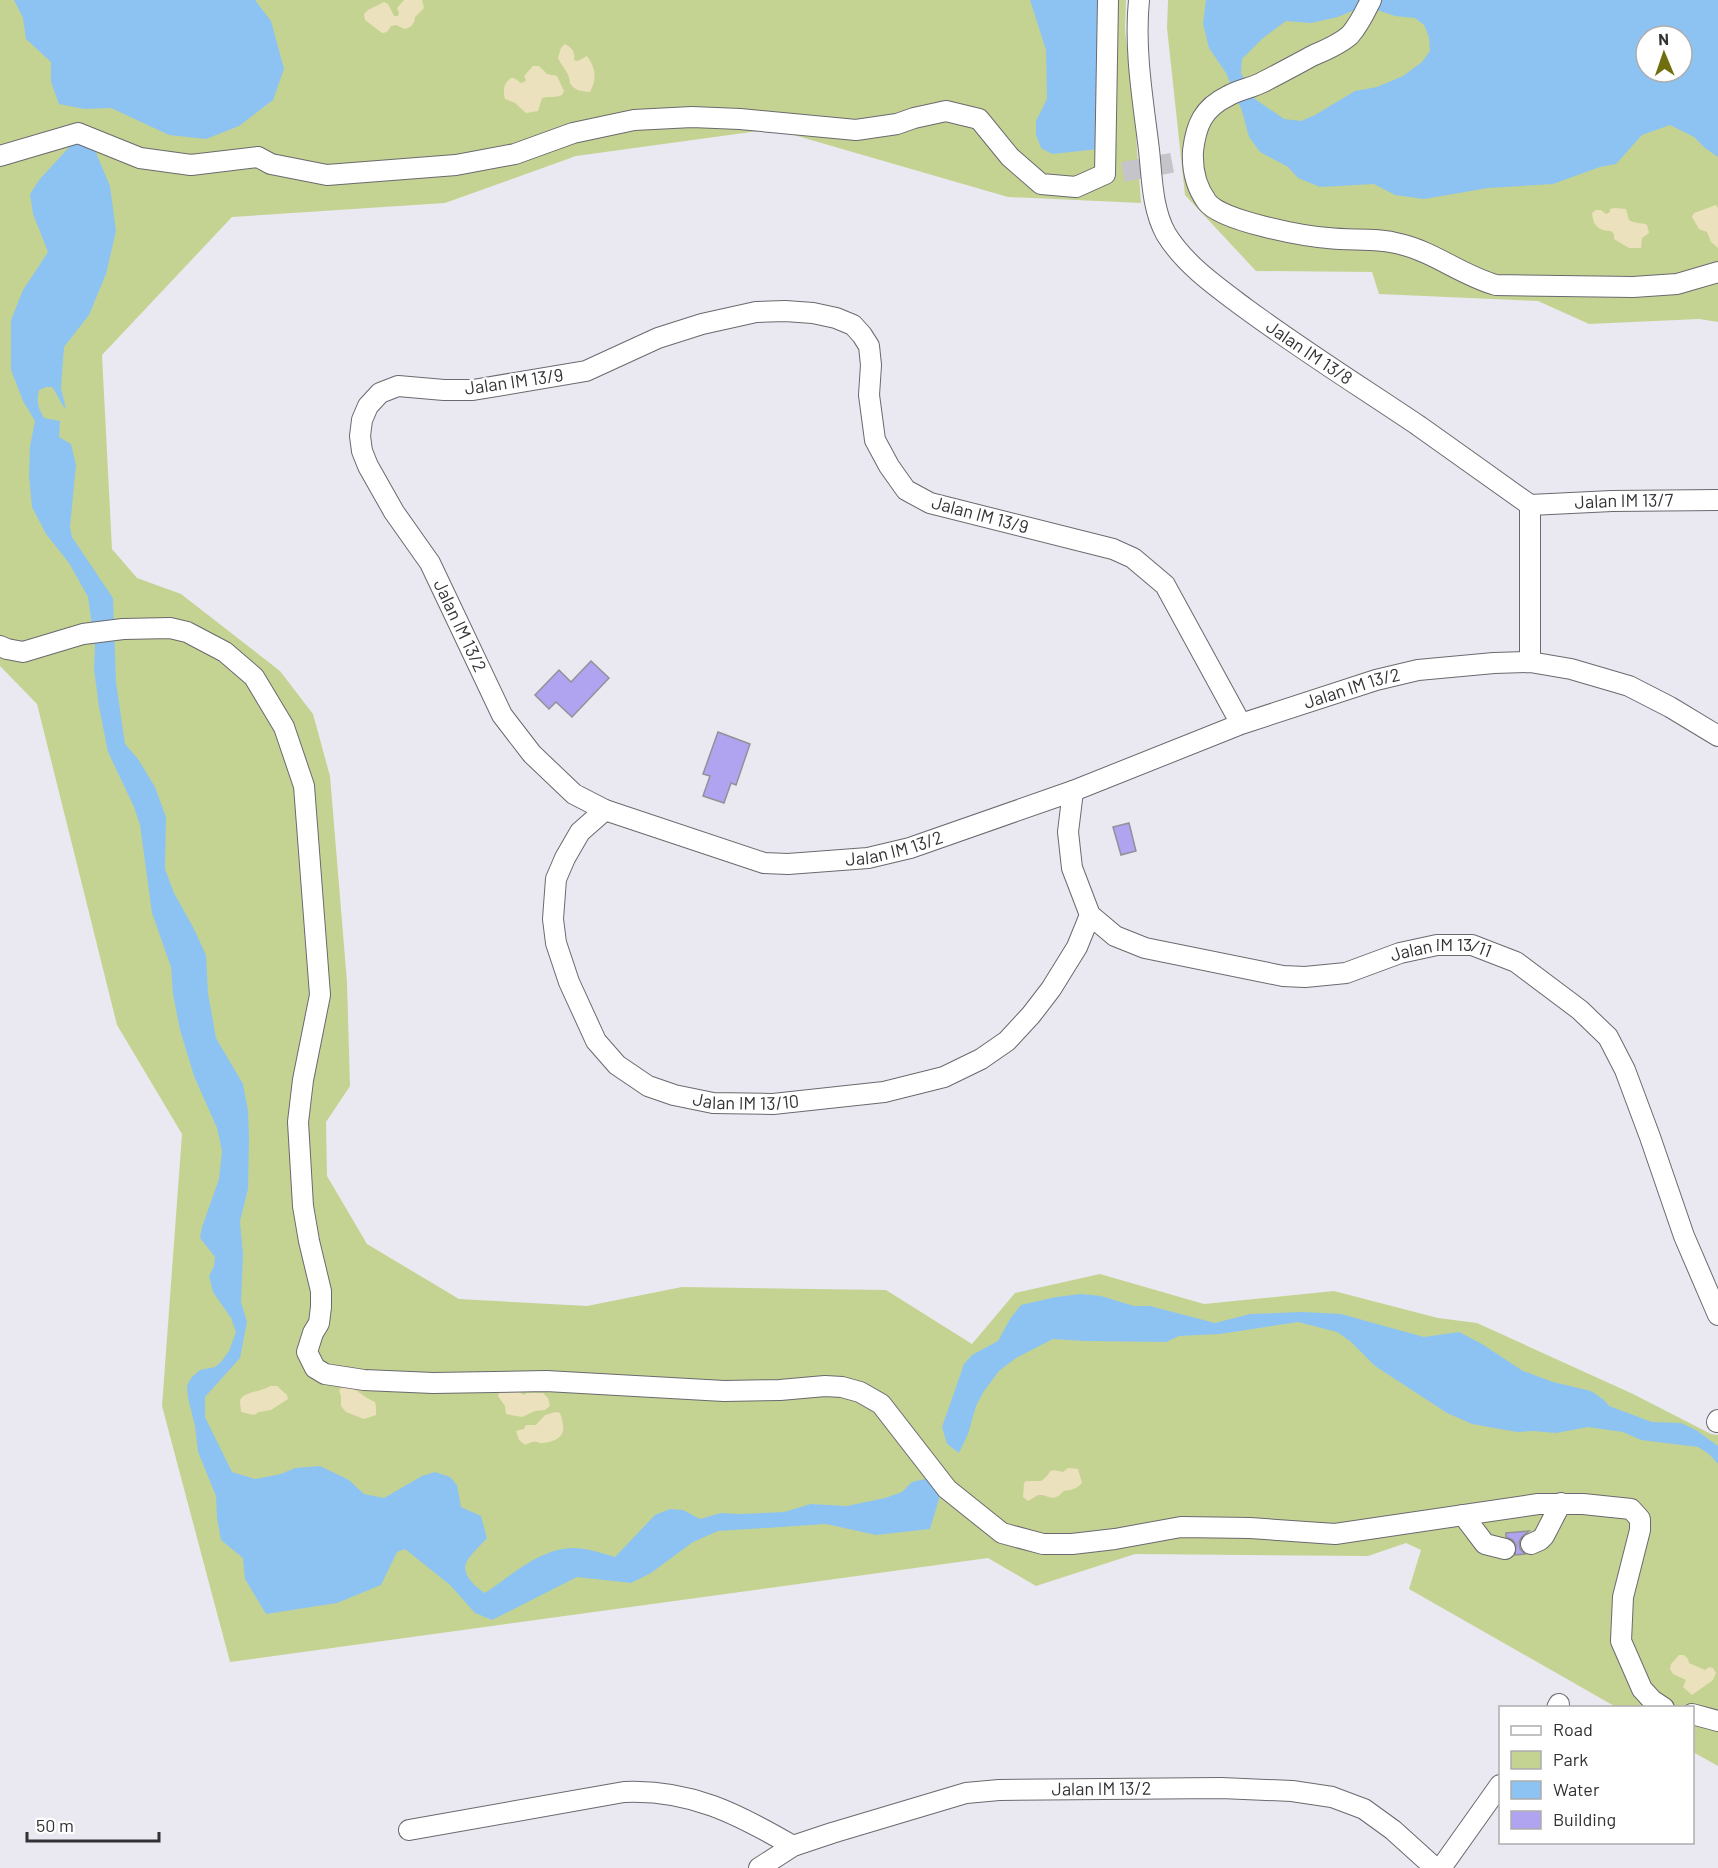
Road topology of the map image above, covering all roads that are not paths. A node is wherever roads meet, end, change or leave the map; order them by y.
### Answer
1 (1108, 0) edge
2 (1139, 0) edge
3 (1367, 9) edge
4 (0, 156) edge
5 (1718, 272) edge
6 (444, 390) joint
7 (1718, 500) edge
8 (1530, 505) junction
9 (0, 646) edge
10 (1530, 662) junction
11 (1241, 724) junction
12 (1718, 736) edge
13 (1073, 790) junction
14 (604, 810) junction
15 (1090, 915) junction
16 (1718, 1315) edge
17 (1561, 1503) junction
18 (1463, 1515) junction
19 (1531, 1544) dead end
20 (1505, 1549) dead end
21 (1662, 1706) edge
22 (1694, 1715) edge
23 (1718, 1721) edge
24 (1499, 1786) edge
25 (409, 1830) dead end
26 (793, 1846) junction
27 (759, 1868) edge
28 (1435, 1868) edge
29 (1441, 1868) edge

1 - 4 street
2 - 8 street, Jalan IM 13/8
3 - 5 street
6 - 11 street, Jalan IM 13/9
6 - 14 street, Jalan IM 13/2
7 - 8 street, Jalan IM 13/7
8 - 10 street
9 - 18 street
10 - 11 street, Jalan IM 13/2
10 - 12 street, Jalan IM 13/2
11 - 13 street, Jalan IM 13/2
13 - 14 street, Jalan IM 13/2
13 - 15 street, Jalan IM 13/11
14 - 15 street, Jalan IM 13/10
15 - 16 street, Jalan IM 13/11
17 - 18 street
17 - 19 street
17 - 21 street
18 - 20 street
22 - 23 street
24 - 29 street
25 - 26 street
26 - 27 street, Jalan IM 13/2
26 - 28 street, Jalan IM 13/2

